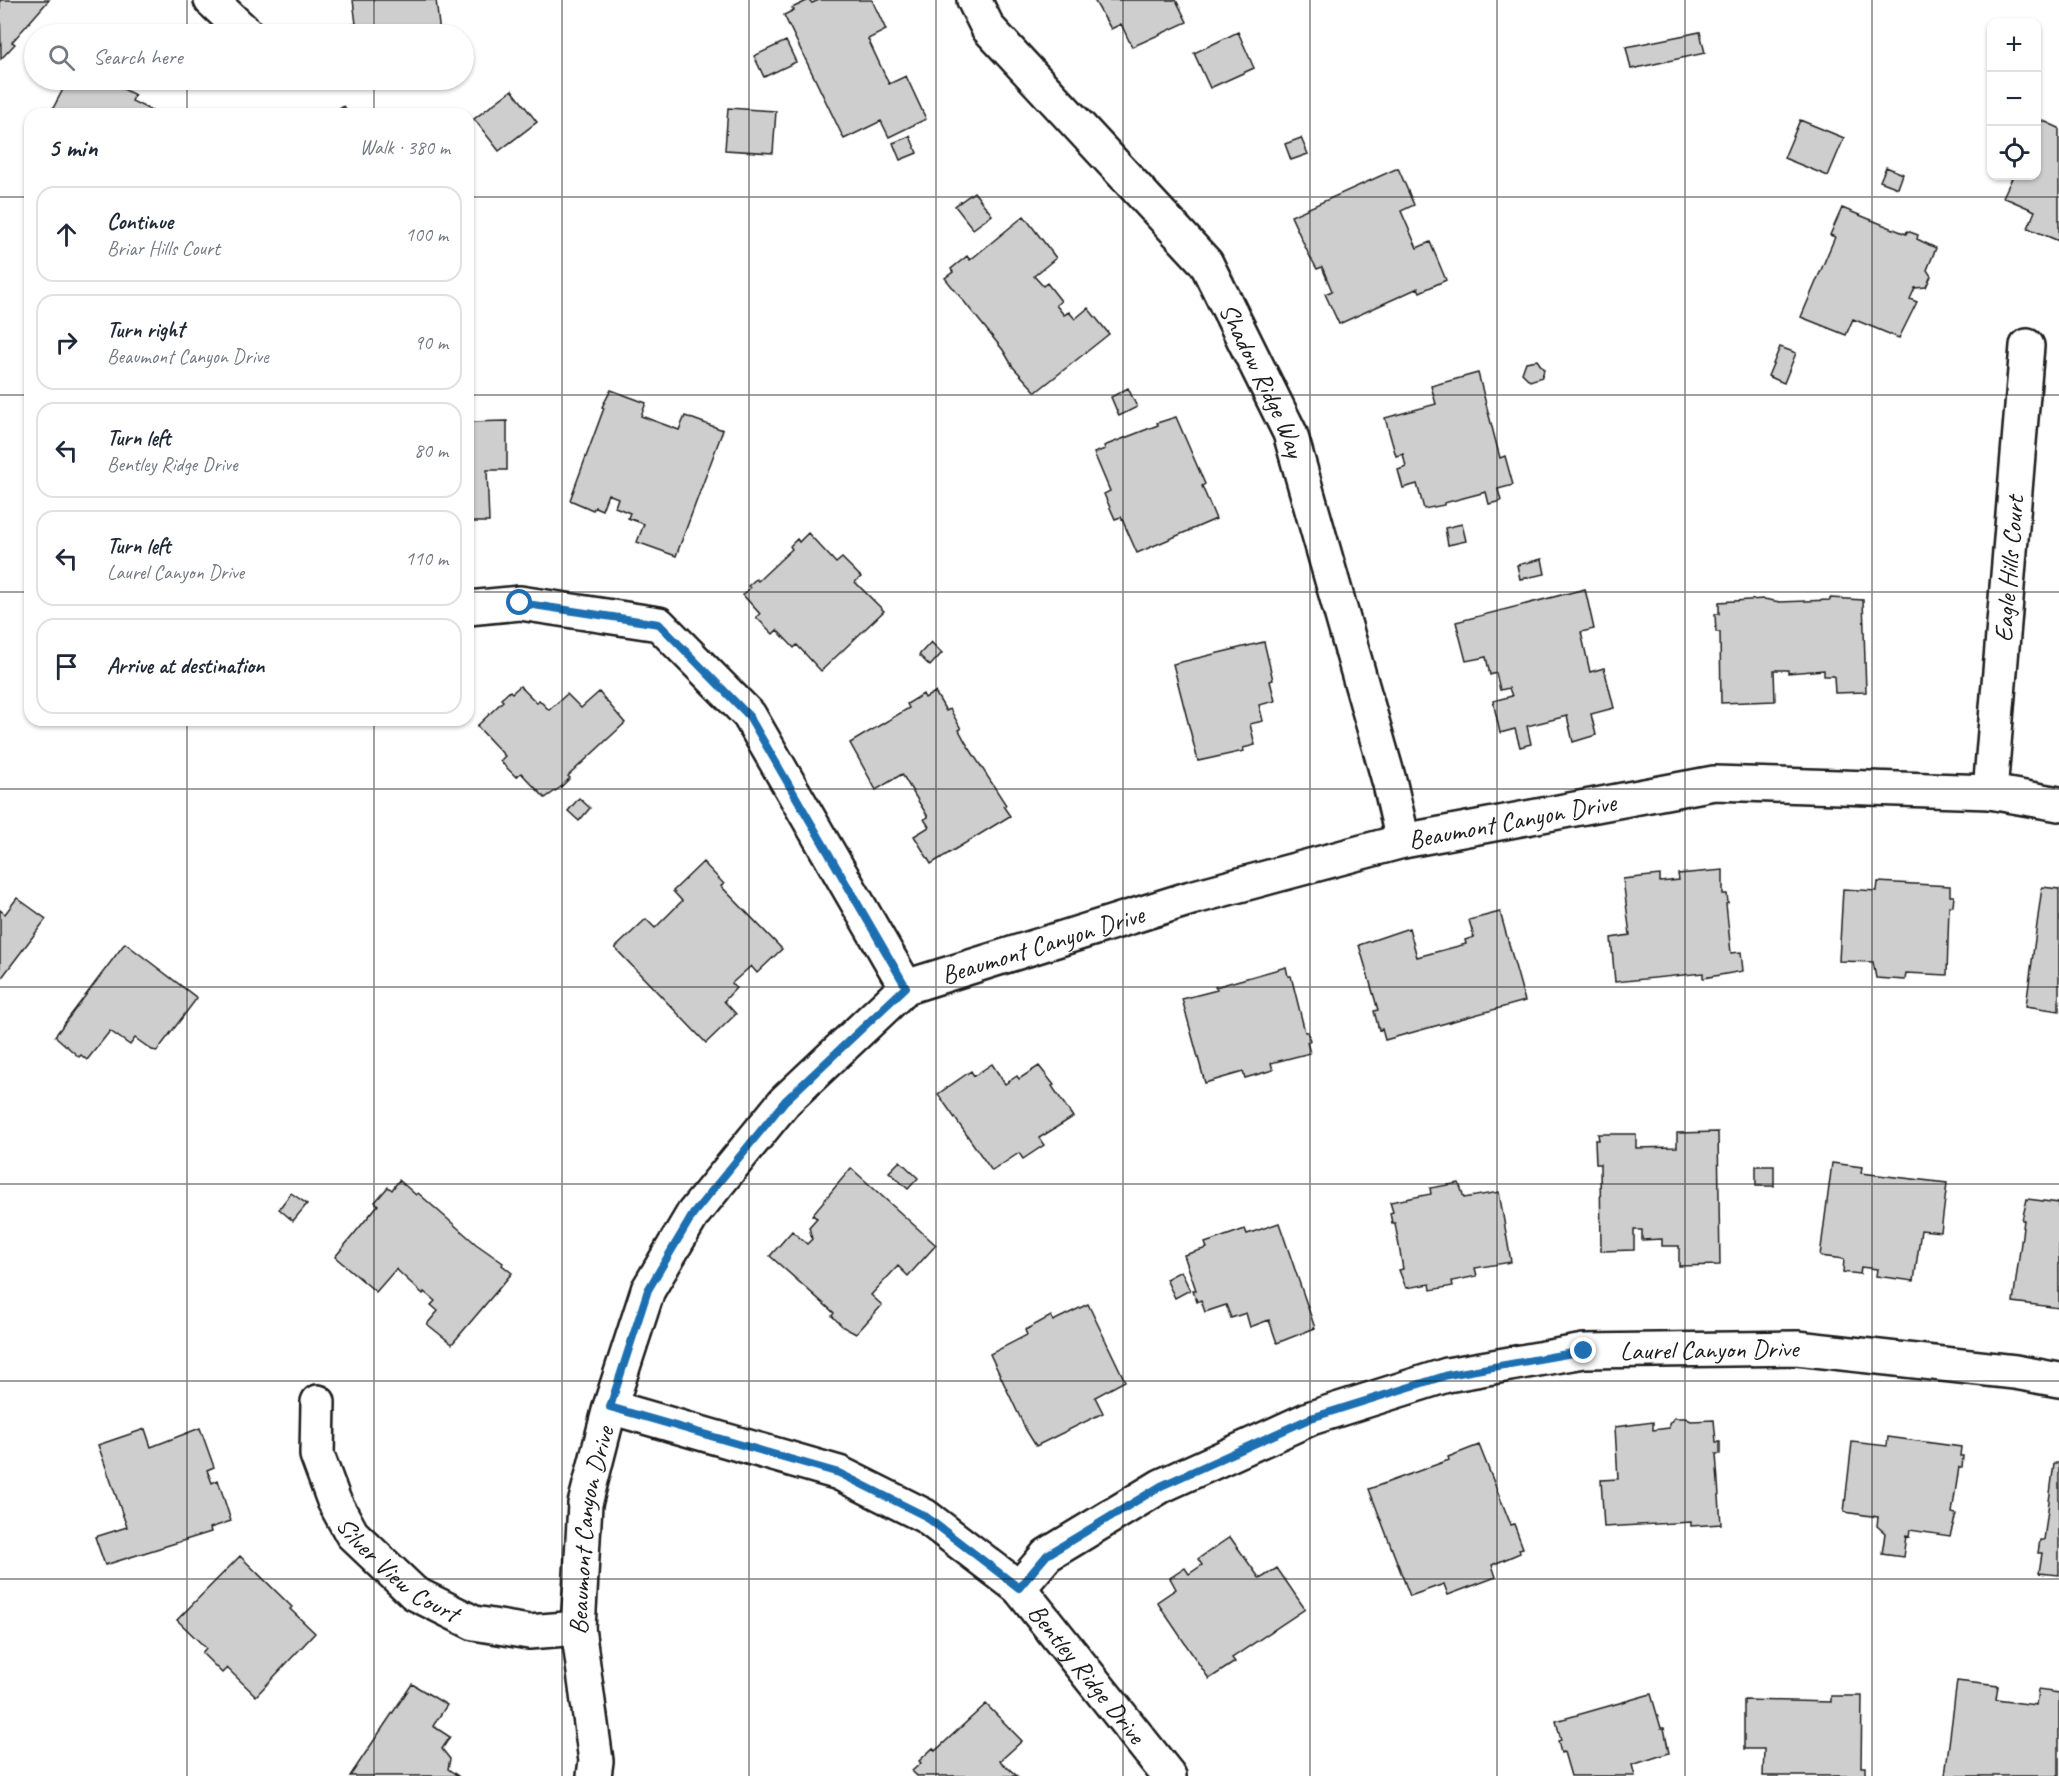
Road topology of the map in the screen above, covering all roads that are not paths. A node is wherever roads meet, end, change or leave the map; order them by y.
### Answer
1 (211, 0) edge
2 (974, 0) edge
3 (236, 24) edge
4 (2027, 346) dead end
5 (474, 607) edge
6 (1990, 792) junction
7 (2059, 804) edge
8 (1403, 841) junction
9 (906, 987) junction
10 (2059, 1380) edge
11 (318, 1402) dead end
12 (610, 1407) junction
13 (1019, 1588) junction
14 (578, 1628) junction
15 (594, 1776) edge
16 (1169, 1776) edge

1 - 3 street
2 - 8 street, Shadow Ridge Way
4 - 6 street, Eagle Hills Court
5 - 9 street
6 - 7 street, Beaumont Canyon Drive
6 - 8 street, Beaumont Canyon Drive
8 - 9 street, Beaumont Canyon Drive
9 - 12 street, Beaumont Canyon Drive
10 - 13 street, Laurel Canyon Drive
11 - 14 street, Silver View Court
12 - 13 street, Bentley Ridge Drive
12 - 14 street, Beaumont Canyon Drive
13 - 16 street, Bentley Ridge Drive
14 - 15 street, Beaumont Canyon Drive

